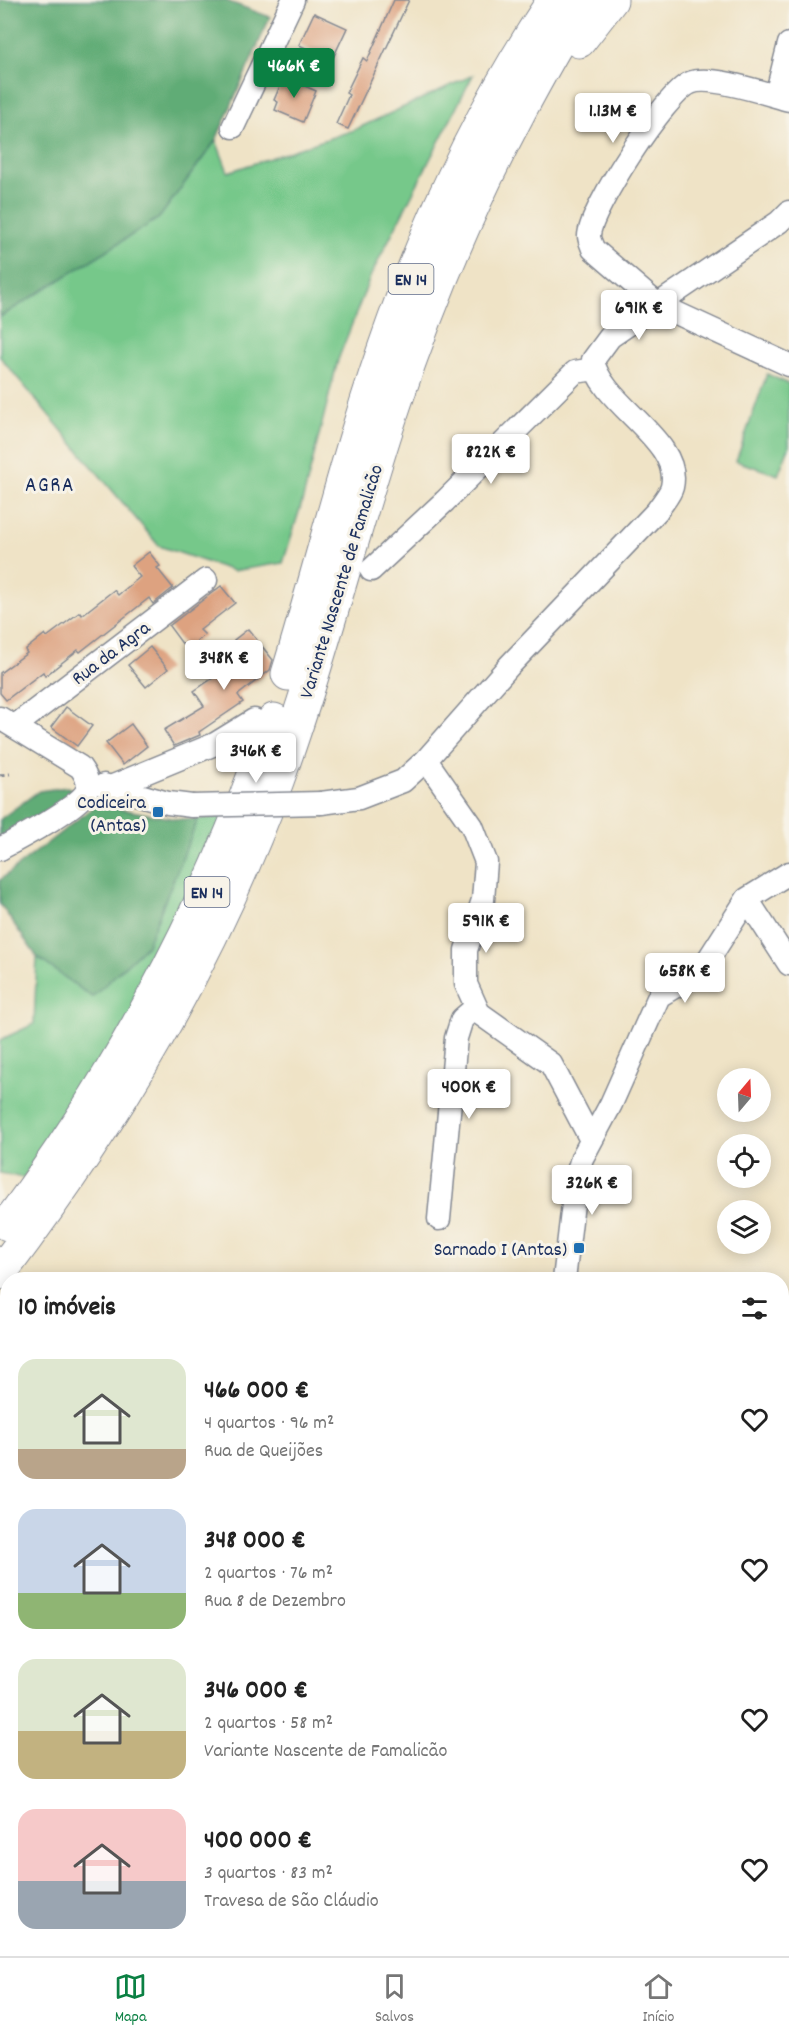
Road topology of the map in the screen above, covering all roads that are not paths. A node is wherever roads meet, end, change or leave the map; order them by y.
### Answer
1 (293, 0) edge
2 (536, 0) edge
3 (554, 0) edge
4 (584, 0) edge
5 (611, 0) edge
6 (789, 44) edge
7 (515, 58) junction
8 (782, 98) edge
9 (233, 127) dead end
10 (508, 133) junction
11 (789, 212) edge
12 (657, 304) junction
13 (789, 365) edge
14 (595, 369) junction
15 (371, 570) dead end
16 (206, 580) dead end
17 (254, 720) dead end
18 (8, 722) edge
19 (426, 760) junction
20 (87, 785) junction
21 (112, 786) junction
22 (0, 849) edge
23 (789, 873) edge
24 (747, 899) junction
25 (789, 964) edge
26 (476, 1007) junction
27 (591, 1140) junction
28 (439, 1219) dead end
29 (0, 1235) edge
30 (1, 1272) edge
31 (565, 1272) edge

1 - 9 street
2 - 7 highway
3 - 7 highway, Variante Nascente de Famalicão / EN 14
4 - 10 highway, Variante Nascente de Famalicão / EN 14
5 - 10 highway
6 - 8 street
7 - 29 highway, Variante Nascente de Famalicão / EN 14
8 - 12 street
10 - 30 highway, Variante Nascente de Famalicão / EN 14
11 - 12 street
12 - 13 street
12 - 14 street
14 - 15 street
14 - 19 street
16 - 18 street, Rua da Agra
17 - 21 street
18 - 20 street
19 - 21 street, bridge
19 - 26 street
20 - 21 street
20 - 22 street
23 - 24 street
24 - 25 street
24 - 27 street
26 - 27 street
26 - 28 street
27 - 31 street

